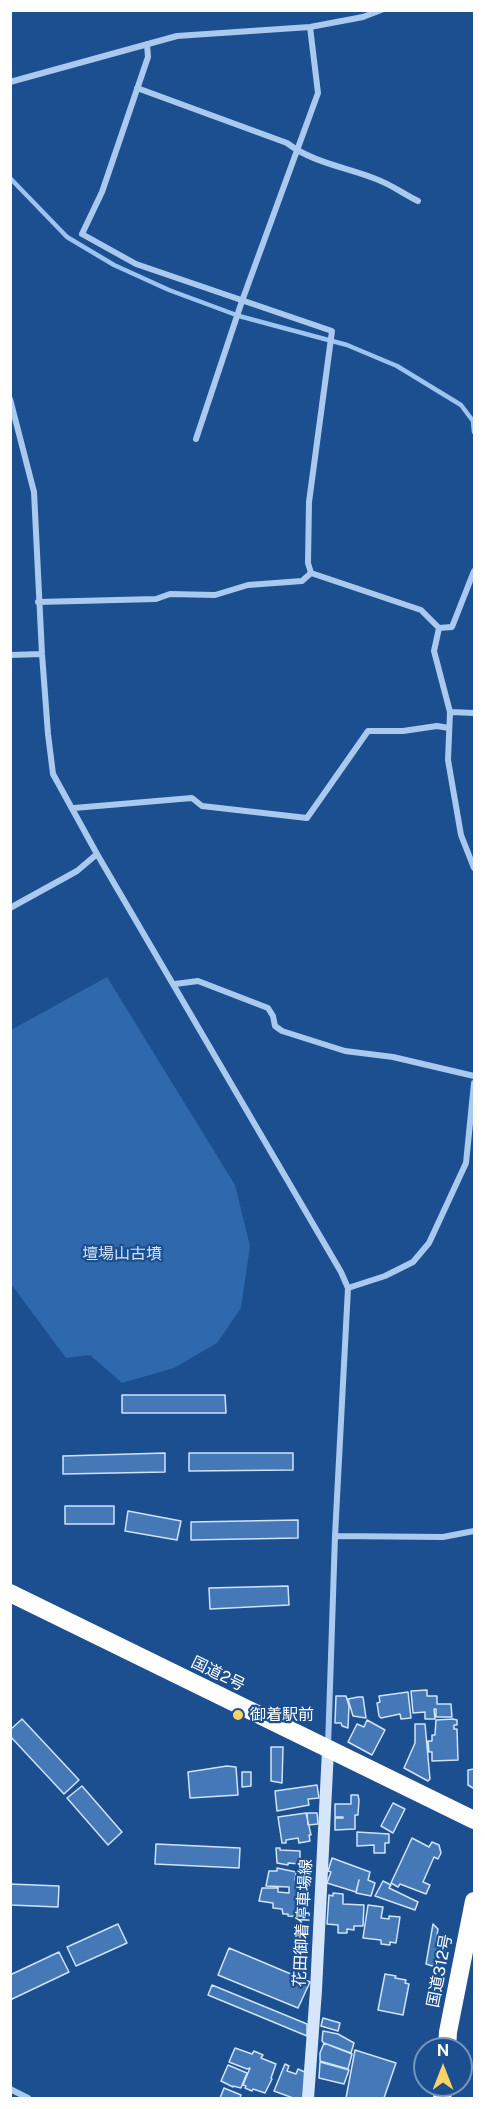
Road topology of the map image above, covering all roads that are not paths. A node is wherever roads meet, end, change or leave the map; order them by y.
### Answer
1 (381, 10) edge
2 (310, 27) junction
3 (147, 44) junction
4 (10, 82) edge
5 (137, 88) junction
6 (297, 151) junction
7 (418, 201) dead end
8 (242, 301) junction
9 (10, 399) edge
10 (19, 433) junction
11 (10, 434) edge
12 (196, 439) dead end
13 (474, 571) edge
14 (311, 573) junction
15 (38, 602) junction
16 (439, 628) junction
17 (42, 654) junction
18 (10, 655) edge
19 (450, 712) junction
20 (474, 713) edge
21 (449, 728) junction
22 (74, 808) junction
23 (98, 854) junction
24 (474, 868) edge
25 (10, 908) edge
26 (175, 984) junction
27 (474, 1076) edge
28 (474, 1083) edge
29 (348, 1288) junction
30 (474, 1531) edge
31 (335, 1536) junction
32 (10, 1593) edge
33 (328, 1750) junction
34 (474, 1820) edge
35 (474, 1901) edge
36 (448, 2037) edge
37 (10, 2089) edge
38 (28, 2098) edge
39 (308, 2098) edge

1 - 2 street
2 - 3 street
2 - 6 street
3 - 4 street
3 - 5 street
5 - 6 street
5 - 8 street
6 - 7 street
6 - 8 street
8 - 12 street
8 - 14 street
9 - 10 street
10 - 11 street
10 - 15 street
13 - 16 street
14 - 15 street
14 - 16 street
15 - 17 street
16 - 19 street
17 - 18 street
17 - 22 street
19 - 20 street
19 - 21 street
21 - 22 street
21 - 24 street
22 - 23 street
23 - 25 street
23 - 26 street
26 - 27 street
26 - 29 street
28 - 29 street
29 - 31 street
30 - 31 street
31 - 33 street
32 - 33 highway, 国道2号
33 - 34 highway, 国道2号
33 - 39 main road, 花田御着停車場線
35 - 36 highway, 国道312号
37 - 38 street

